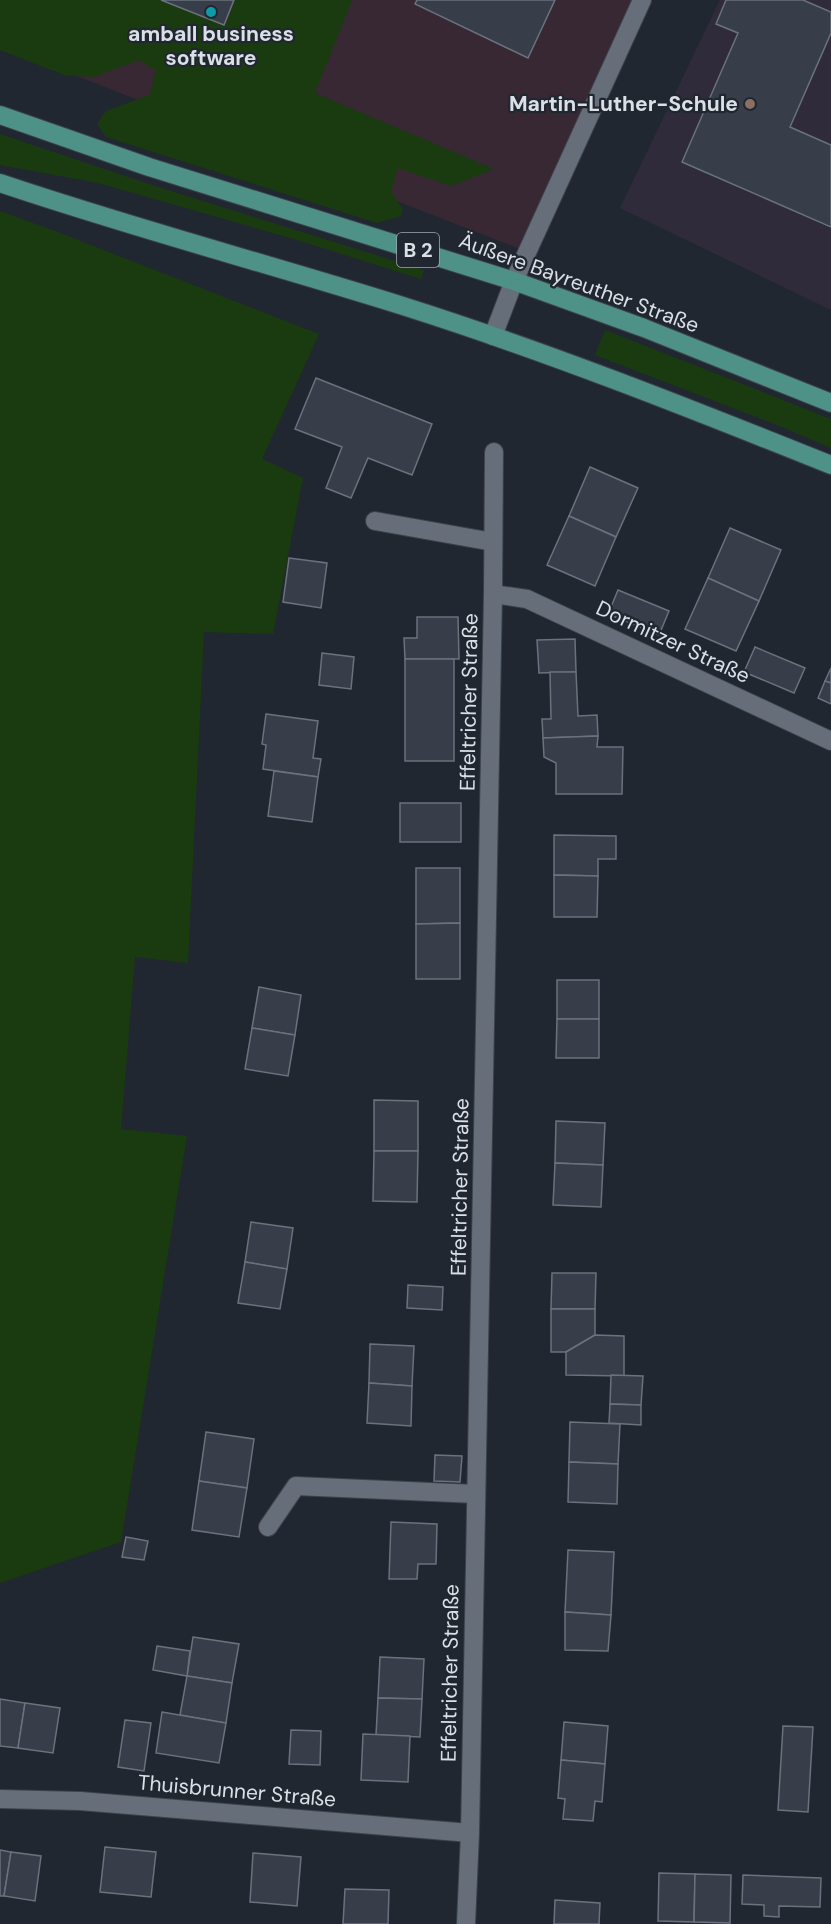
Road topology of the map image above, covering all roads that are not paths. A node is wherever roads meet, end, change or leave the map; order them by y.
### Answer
1 (642, 0) edge
2 (0, 115) edge
3 (0, 183) edge
4 (514, 281) junction
5 (493, 336) junction
6 (831, 403) edge
7 (494, 452) dead end
8 (831, 465) edge
9 (375, 521) dead end
10 (494, 542) junction
11 (493, 594) junction
12 (831, 741) edge
13 (476, 1494) junction
14 (268, 1527) dead end
15 (0, 1799) edge
16 (470, 1833) junction
17 (466, 1924) edge

1 - 4 street
2 - 4 main road, Äußere Bayreuther Straße / B 2
3 - 5 main road
4 - 5 street
4 - 6 main road, Äußere Bayreuther Straße / B 2
5 - 8 main road
7 - 10 street, Effeltricher Straße
9 - 10 street
10 - 11 street, Effeltricher Straße
11 - 12 street, Dormitzer Straße
11 - 13 street, Effeltricher Straße
13 - 14 street
13 - 16 street, Effeltricher Straße
15 - 16 street, Thuisbrunner Straße
16 - 17 street, Effeltricher Straße

